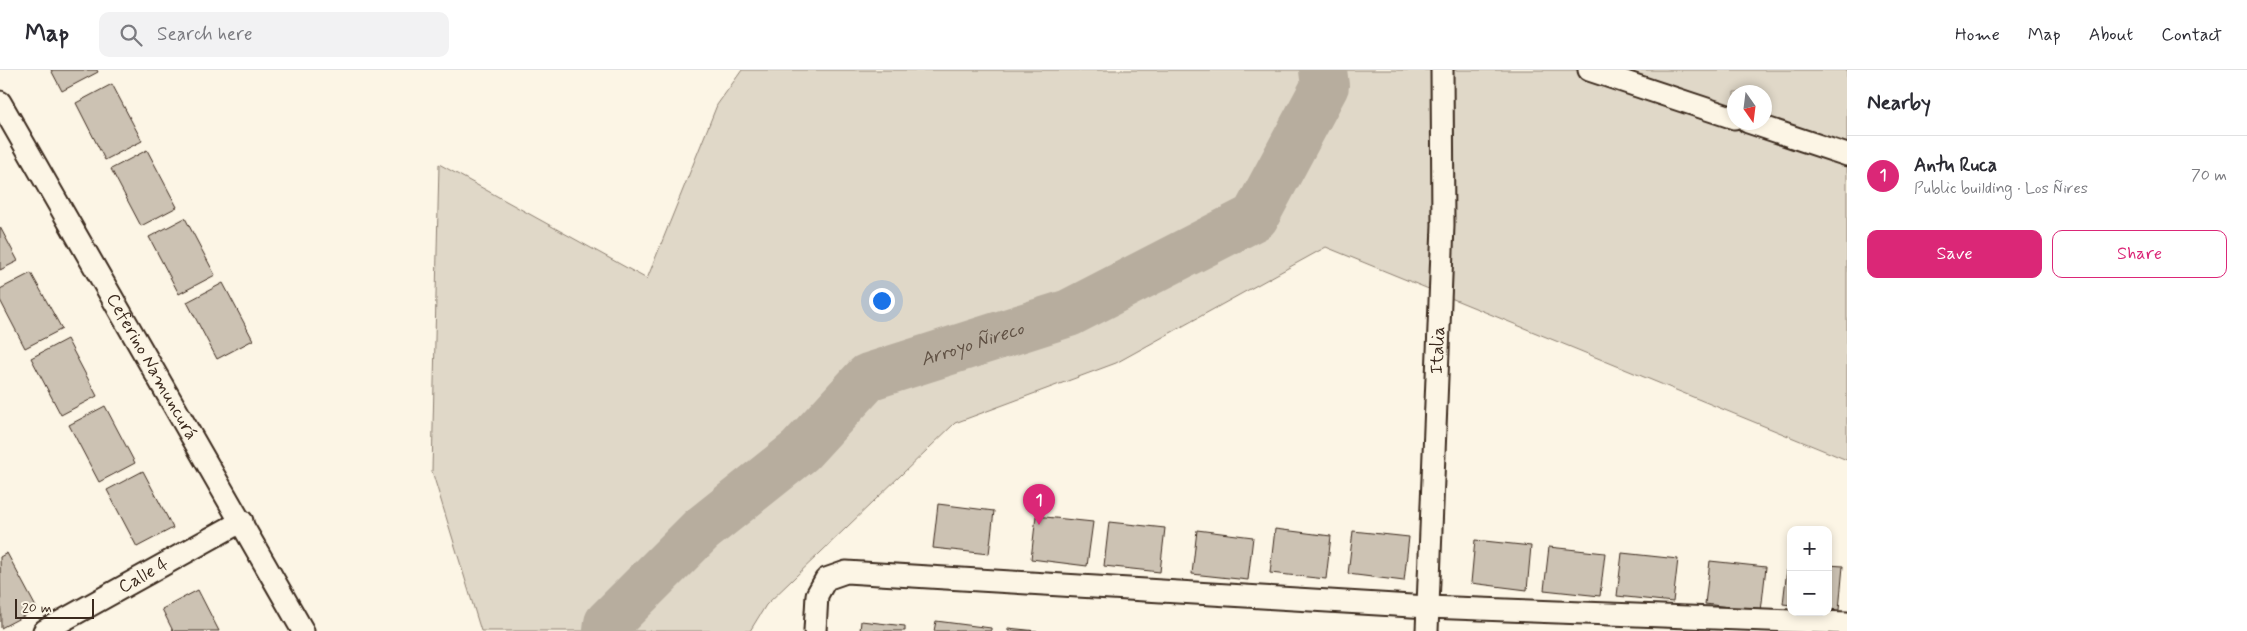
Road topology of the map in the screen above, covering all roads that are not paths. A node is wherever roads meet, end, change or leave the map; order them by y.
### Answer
1 (1442, 70) edge
2 (1589, 70) edge
3 (0, 102) edge
4 (1727, 116) edge
5 (1772, 130) edge
6 (1847, 155) edge
7 (242, 521) junction
8 (1428, 607) junction
9 (1847, 623) edge
10 (44, 631) edge
11 (303, 631) edge
12 (815, 631) edge
13 (1427, 631) edge

1 - 8 street, Italia
2 - 4 street
3 - 7 street, Ceferino Namuncurá
5 - 6 street
7 - 10 street, Calle 4
7 - 11 street, Ceferino Namuncurá
8 - 9 street
8 - 12 street
8 - 13 street, Italia

